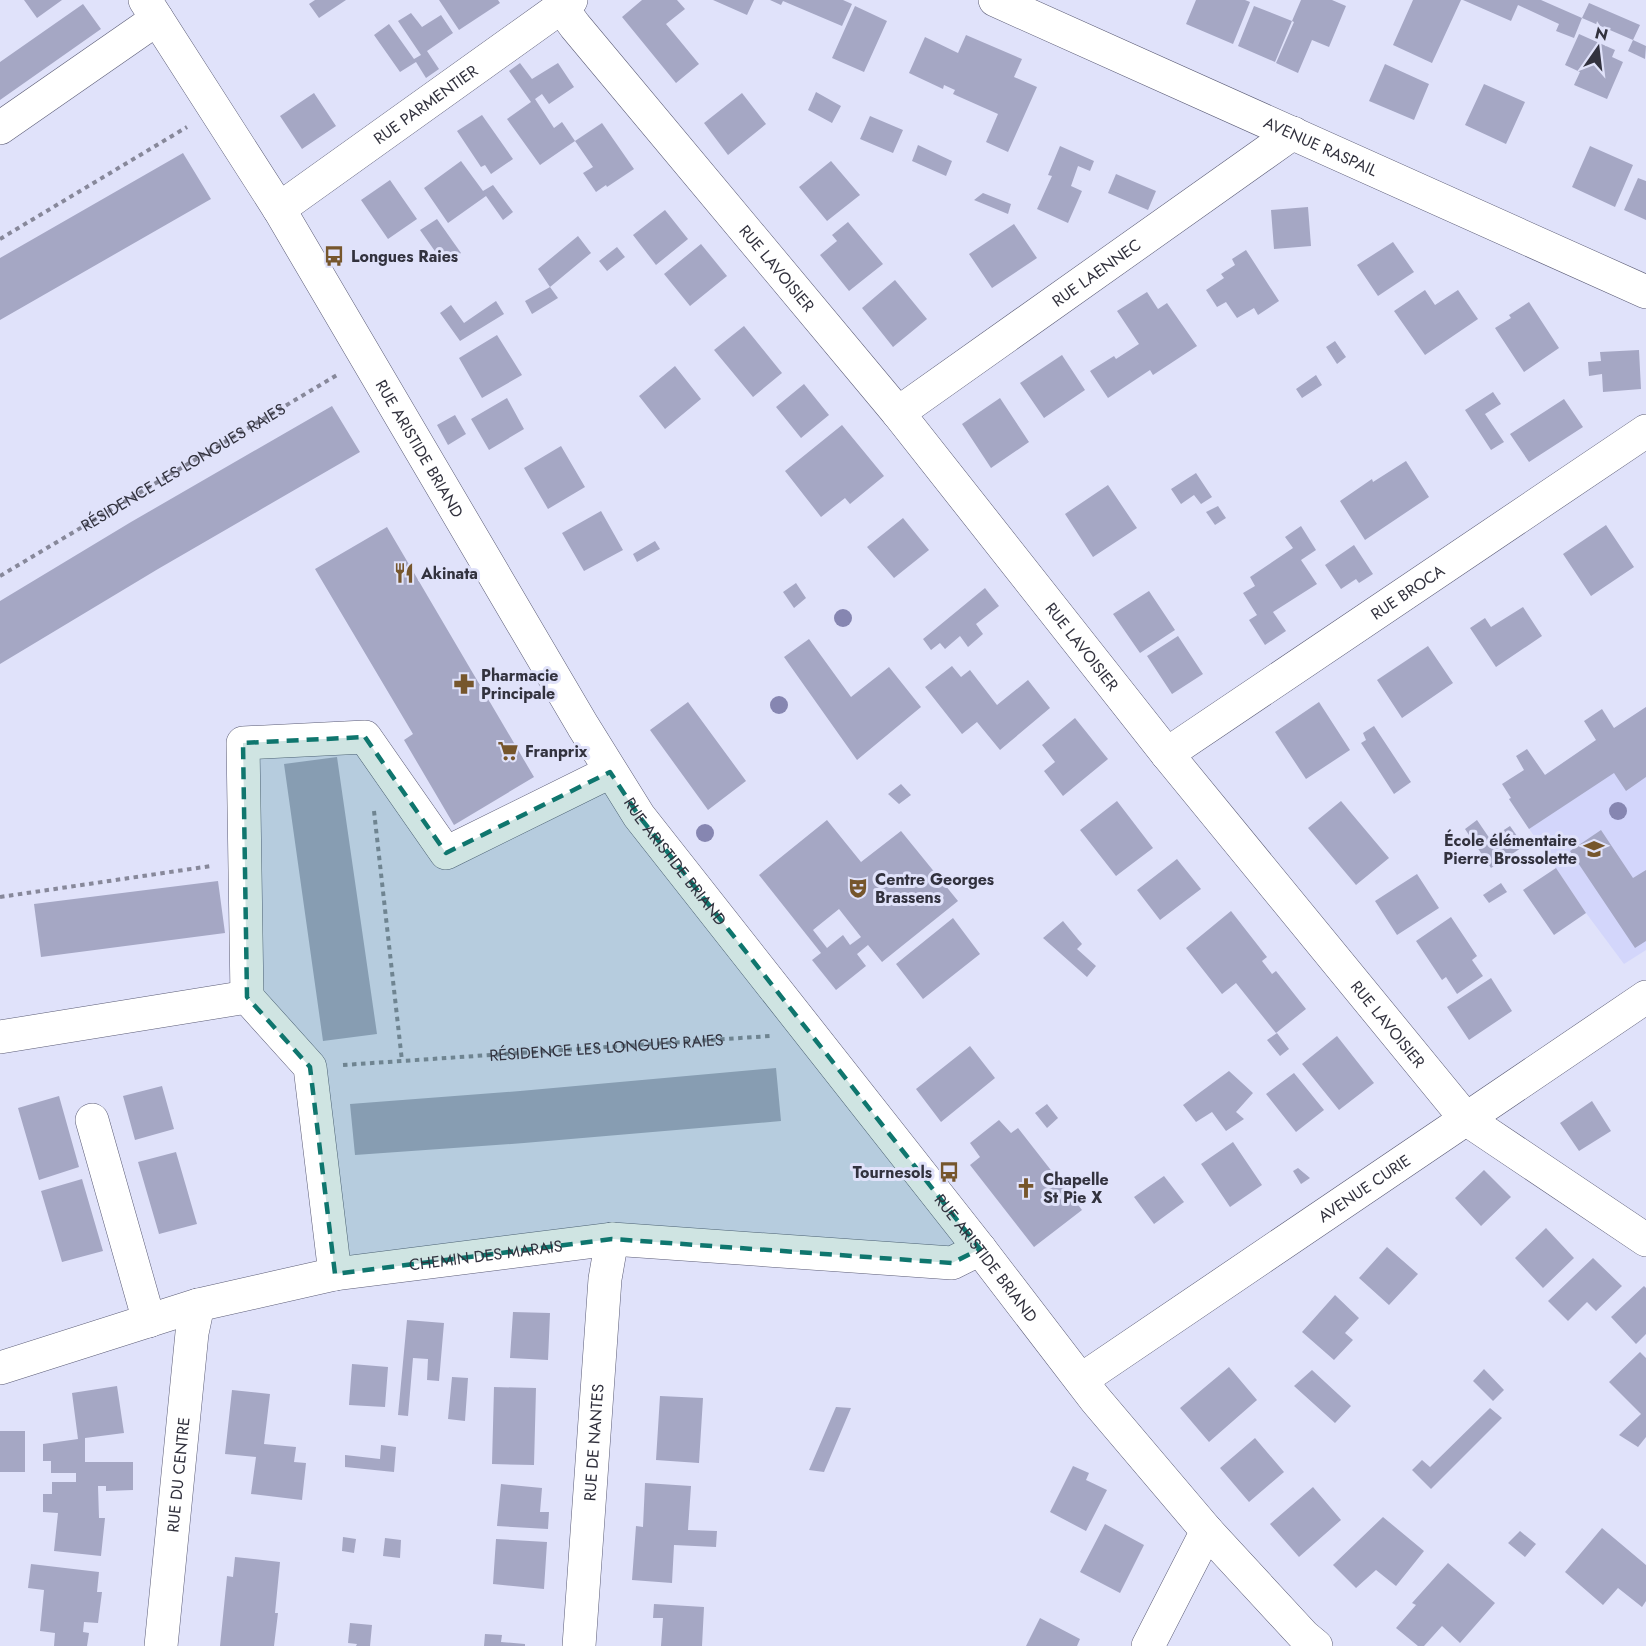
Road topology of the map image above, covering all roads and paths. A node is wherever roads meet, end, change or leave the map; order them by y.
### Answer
1 (995, 0) edge
2 (566, 3) edge
3 (151, 9) edge
4 (216, 110) junction
5 (0, 128) edge
6 (1293, 133) junction
7 (279, 209) junction
8 (0, 239) edge
9 (1646, 292) edge
10 (366, 358) junction
11 (898, 412) junction
12 (1646, 431) edge
13 (0, 576) edge
14 (1167, 754) junction
15 (610, 772) junction
16 (373, 806) dead end
17 (245, 861) junction
18 (0, 897) edge
19 (247, 997) junction
20 (1646, 997) edge
21 (810, 1034) junction
22 (0, 1037) edge
23 (402, 1061) junction
24 (309, 1067) junction
25 (1466, 1119) junction
26 (92, 1120) dead end
27 (612, 1239) junction
28 (1646, 1240) edge
29 (980, 1249) junction
30 (335, 1274) junction
31 (198, 1305) junction
32 (149, 1321) junction
33 (0, 1367) edge
34 (1081, 1380) junction
35 (1207, 1532) junction
36 (161, 1646) edge
37 (579, 1646) edge
38 (1148, 1646) edge
39 (1316, 1646) edge

1 - 6 street, AVENUE RASPAIL
2 - 7 street, RUE PARMENTIER
2 - 11 street, RUE LAVOISIER
3 - 4 street, RUE ARISTIDE BRIAND
3 - 5 street
4 - 7 street, RUE ARISTIDE BRIAND
4 - 8 path
6 - 9 street, AVENUE RASPAIL
6 - 11 street, RUE LAENNEC
7 - 10 street, RUE ARISTIDE BRIAND
10 - 13 path, RÉSIDENCE LES LONGUES RAIES
10 - 15 street, RUE ARISTIDE BRIAND
11 - 14 street, RUE LAVOISIER
12 - 14 street, RUE BROCA
14 - 25 street, RUE LAVOISIER
15 - 17 street
15 - 21 street, RUE ARISTIDE BRIAND
16 - 23 path
17 - 18 path
17 - 19 street
19 - 22 street
19 - 24 street
20 - 25 street, AVENUE CURIE
21 - 23 path, RÉSIDENCE LES LONGUES RAIES
21 - 29 street, RUE ARISTIDE BRIAND
23 - 24 path, RÉSIDENCE LES LONGUES RAIES
24 - 30 street
25 - 28 street, RUE LAVOISIER
25 - 34 street, AVENUE CURIE
26 - 32 street
27 - 29 street, CHEMIN DES MARAIS
27 - 30 street, CHEMIN DES MARAIS
27 - 37 street, RUE DE NANTES
29 - 34 street, RUE ARISTIDE BRIAND
30 - 31 street, CHEMIN DES MARAIS
31 - 32 street, CHEMIN DES MARAIS
31 - 36 street, RUE DU CENTRE
32 - 33 street, CHEMIN DES MARAIS
34 - 35 street, RUE ARISTIDE BRIAND
35 - 38 street
35 - 39 street, RUE ARISTIDE BRIAND

